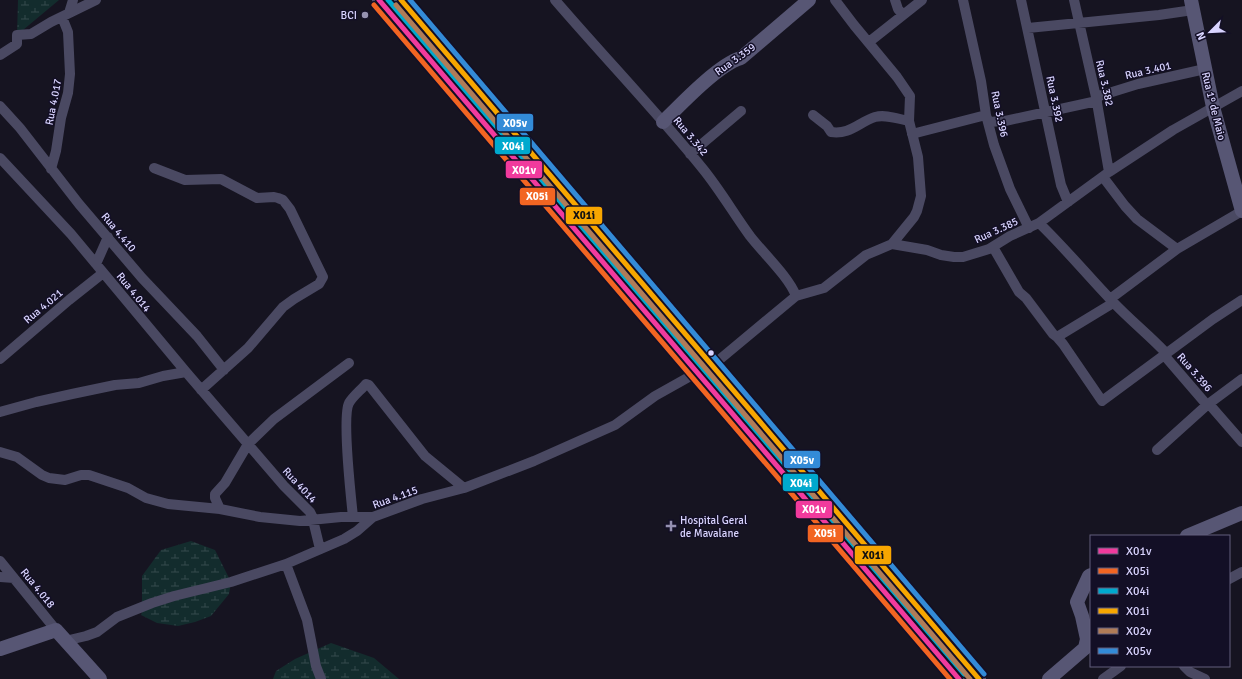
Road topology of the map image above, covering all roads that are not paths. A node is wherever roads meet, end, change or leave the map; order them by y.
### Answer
1 (73, 0) edge
2 (96, 0) edge
3 (379, 0) edge
4 (401, 0) edge
5 (555, 0) edge
6 (809, 0) edge
7 (835, 0) edge
8 (895, 0) edge
9 (922, 0) edge
10 (963, 0) edge
11 (1021, 0) edge
12 (1074, 0) edge
13 (1192, 5) edge
14 (65, 15) junction
15 (903, 15) junction
16 (1078, 23) junction
17 (424, 27) junction
18 (1028, 28) junction
19 (412, 38) junction
20 (869, 42) junction
21 (0, 55) edge
22 (1205, 69) junction
23 (1242, 90) edge
24 (1097, 99) junction
25 (0, 106) edge
26 (1213, 107) junction
27 (741, 111) dead end
28 (1046, 112) junction
29 (813, 115) dead end
30 (987, 119) junction
31 (909, 121) junction
32 (663, 122) junction
33 (912, 134) junction
34 (690, 154) junction
35 (0, 158) edge
36 (154, 168) dead end
37 (51, 169) junction
38 (1106, 174) junction
39 (1068, 202) junction
40 (1242, 211) edge
41 (1039, 223) junction
42 (1029, 228) junction
43 (108, 237) junction
44 (892, 244) junction
45 (993, 246) junction
46 (1177, 249) junction
47 (96, 264) junction
48 (103, 273) junction
49 (796, 296) junction
50 (1242, 300) edge
51 (1112, 301) junction
52 (674, 322) junction
53 (662, 333) junction
54 (1057, 337) junction
55 (1165, 354) junction
56 (0, 359) edge
57 (349, 363) dead end
58 (713, 365) junction
59 (224, 370) junction
60 (186, 372) junction
61 (696, 373) junction
62 (1242, 379) edge
63 (201, 390) junction
64 (1208, 404) junction
65 (0, 412) edge
66 (1242, 442) edge
67 (248, 444) junction
68 (1157, 450) dead end
69 (0, 452) edge
70 (464, 488) junction
71 (220, 509) junction
72 (1242, 513) edge
73 (354, 517) junction
74 (373, 517) junction
75 (313, 521) junction
76 (1189, 535) edge
77 (320, 549) junction
78 (0, 562) edge
79 (286, 564) junction
80 (1242, 572) edge
81 (1090, 575) edge
82 (0, 577) edge
83 (14, 578) junction
84 (1230, 578) edge
85 (56, 630) junction
86 (65, 641) junction
87 (0, 649) edge
88 (1120, 667) edge
89 (1185, 667) edge
90 (100, 679) edge
91 (321, 679) edge
92 (959, 679) edge
93 (979, 679) edge
94 (1049, 679) edge
95 (1102, 679) edge
96 (1205, 679) edge

1 - 14 street
2 - 14 street
3 - 19 main road
4 - 17 main road
5 - 32 street, Rua 3.342
6 - 32 main road, Rua 3.359
7 - 20 street
8 - 15 street
9 - 15 street
10 - 30 street, Rua 3.396
11 - 18 street, Rua 3.392
12 - 16 street, Rua 3.382
13 - 16 street
13 - 22 main road, Rua 1º de Maio
14 - 21 street
14 - 37 street, Rua 4.017
15 - 20 street
16 - 18 street
16 - 24 street, Rua 3.382
17 - 19 main road
17 - 52 main road
18 - 28 street, Rua 3.392
19 - 53 main road
20 - 31 street
22 - 24 street, Rua 3.401
22 - 26 main road, Rua 1º de Maio
23 - 26 street, Rua 3.385
24 - 28 street, Rua 3.401
24 - 38 street, Rua 3.382
25 - 37 street, Rua 4.410
26 - 38 street, Rua 3.385
26 - 40 main road, Rua 1º de Maio
27 - 34 street
28 - 30 street, Rua 3.401
28 - 39 street, Rua 3.392
29 - 31 street
30 - 33 street, Rua 3.401
30 - 42 street, Rua 3.396
31 - 33 street
32 - 34 street, Rua 3.342
33 - 44 street
34 - 49 street, Rua 3.342
35 - 47 street, Rua 4.014
36 - 59 street
37 - 43 street, Rua 4.410
38 - 39 street, Rua 3.385
38 - 46 street
39 - 41 street, Rua 3.385
40 - 46 street
41 - 42 street, Rua 3.385
41 - 51 street, Rua 3.396
42 - 45 street, Rua 3.385
43 - 47 street
43 - 59 street, Rua 4.410
44 - 45 street, Rua 3.385
44 - 49 street
45 - 54 street
46 - 51 street
47 - 48 street, Rua 4.014
48 - 56 street, Rua 4.021
48 - 60 street, Rua 4.014
49 - 58 street
50 - 55 street
51 - 54 street
51 - 55 street, Rua 3.396
52 - 53 main road
52 - 58 main road
53 - 61 main road
54 - 55 street
55 - 64 street, Rua 3.396
57 - 67 street
58 - 93 main road
59 - 63 street
60 - 63 street, Rua 4.014
60 - 65 street
61 - 70 street, Rua 4.115
61 - 92 main road
62 - 64 street
63 - 67 street, Rua 4.014
64 - 66 street, Rua 3.396
64 - 68 street
67 - 71 street
67 - 75 street, Rua 4014
69 - 71 street
70 - 73 street
70 - 74 street, Rua 4.115
71 - 75 street
72 - 76 main road
73 - 74 street
73 - 75 street
74 - 77 street, Rua 4.115
75 - 77 street, Rua 4014
77 - 79 street, Rua 4.115
78 - 83 street, Rua 4.018
79 - 86 street, Rua 4.115
79 - 91 street
80 - 84 street
81 - 94 main road
82 - 83 street
83 - 85 street, Rua 4.018
85 - 86 main road
85 - 87 main road
86 - 90 main road
88 - 95 street
89 - 96 street

